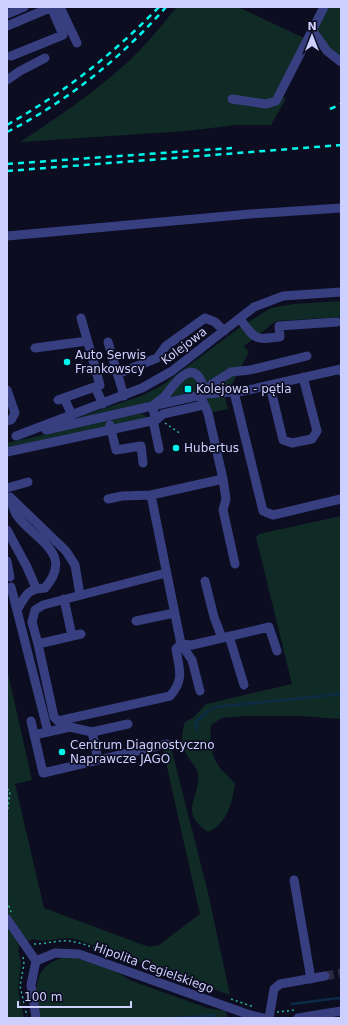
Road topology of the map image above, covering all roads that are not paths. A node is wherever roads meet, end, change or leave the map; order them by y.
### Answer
1 (24, 7) edge
2 (52, 7) edge
3 (60, 7) edge
4 (324, 7) edge
5 (37, 10) edge
6 (7, 14) edge
7 (7, 26) edge
8 (313, 31) junction
9 (77, 43) dead end
10 (11, 56) dead end
11 (45, 58) dead end
12 (341, 62) edge
13 (7, 80) edge
14 (232, 100) dead end
15 (341, 208) edge
16 (7, 236) edge
17 (341, 292) edge
18 (81, 318) dead end
19 (240, 319) junction
20 (337, 322) dead end
21 (224, 331) junction
22 (87, 341) junction
23 (108, 342) dead end
24 (35, 348) dead end
25 (307, 356) dead end
26 (341, 371) edge
27 (117, 374) junction
28 (303, 377) junction
29 (270, 386) junction
30 (95, 387) junction
31 (7, 390) edge
32 (234, 392) junction
33 (203, 395) junction
34 (124, 396) junction
35 (102, 404) junction
36 (203, 405) junction
37 (152, 406) junction
38 (72, 415) junction
39 (108, 416) junction
40 (154, 420) junction
41 (9, 421) edge
42 (49, 429) junction
43 (111, 429) junction
44 (12, 437) edge
45 (52, 442) junction
46 (159, 449) dead end
47 (7, 452) edge
48 (143, 462) dead end
49 (223, 479) junction
50 (28, 482) dead end
51 (8, 493) edge
52 (151, 495) junction
53 (108, 499) dead end
54 (341, 499) edge
55 (7, 530) edge
56 (7, 561) edge
57 (235, 564) dead end
58 (166, 573) junction
59 (10, 577) dead end
60 (205, 581) dead end
61 (11, 587) dead end
62 (36, 588) junction
63 (80, 595) junction
64 (64, 599) junction
65 (17, 610) junction
66 (174, 613) junction
67 (136, 621) dead end
68 (225, 637) junction
69 (38, 644) junction
70 (181, 644) junction
71 (277, 651) dead end
72 (244, 685) dead end
73 (200, 691) dead end
74 (31, 721) dead end
75 (128, 724) dead end
76 (48, 732) junction
77 (92, 732) junction
78 (34, 735) junction
79 (167, 744) dead end
80 (98, 760) junction
81 (294, 880) dead end
82 (7, 919) edge
83 (36, 961) junction
84 (325, 976) tunnel mouth
85 (311, 979) junction
86 (341, 1011) edge
87 (36, 1018) edge
88 (263, 1018) edge
89 (269, 1018) edge
90 (298, 1018) edge

1 - 6 street
2 - 5 street
2 - 10 street
3 - 9 street
4 - 8 street
5 - 7 street
8 - 12 street
8 - 14 street
11 - 13 street
15 - 16 street
17 - 19 street, Kolejowa
18 - 22 street
19 - 20 street
19 - 21 street, Kolejowa
21 - 27 street
21 - 34 street, Kolejowa
22 - 24 street
22 - 30 street
23 - 27 street
25 - 33 street
26 - 28 street
27 - 34 street
28 - 29 street
28 - 29 street
29 - 32 street
30 - 35 street
30 - 38 street
31 - 41 street
32 - 33 street
32 - 54 street
33 - 36 street
33 - 37 street, Kolejowa
33 - 37 street, Kolejowa
34 - 35 street, Kolejowa
35 - 38 street, Kolejowa
36 - 40 street
36 - 49 street
37 - 39 street, Kolejowa
37 - 40 street
38 - 44 street, Kolejowa
39 - 42 street, Kolejowa
39 - 43 street
40 - 43 street
40 - 46 street
41 - 44 street
42 - 44 street, Kolejowa
42 - 45 street
43 - 45 street
43 - 48 street
45 - 47 street
49 - 52 street
49 - 57 street
50 - 51 street
51 - 62 street
51 - 63 street
52 - 53 street
52 - 58 street
55 - 62 street
56 - 59 street
58 - 63 street
58 - 66 street
60 - 68 street
61 - 65 street
62 - 65 street
63 - 64 street
64 - 69 street
64 - 69 street
65 - 76 street
66 - 67 street
66 - 70 street
68 - 70 street
68 - 71 street
68 - 72 street
69 - 70 street
70 - 73 street
74 - 78 street
75 - 77 street
76 - 77 street
76 - 78 street
77 - 80 street
78 - 80 street
79 - 80 street
81 - 85 street
82 - 83 street
83 - 87 street
83 - 88 street, Hipolita Cegielskiego
84 - 85 street
85 - 89 street
86 - 90 street

